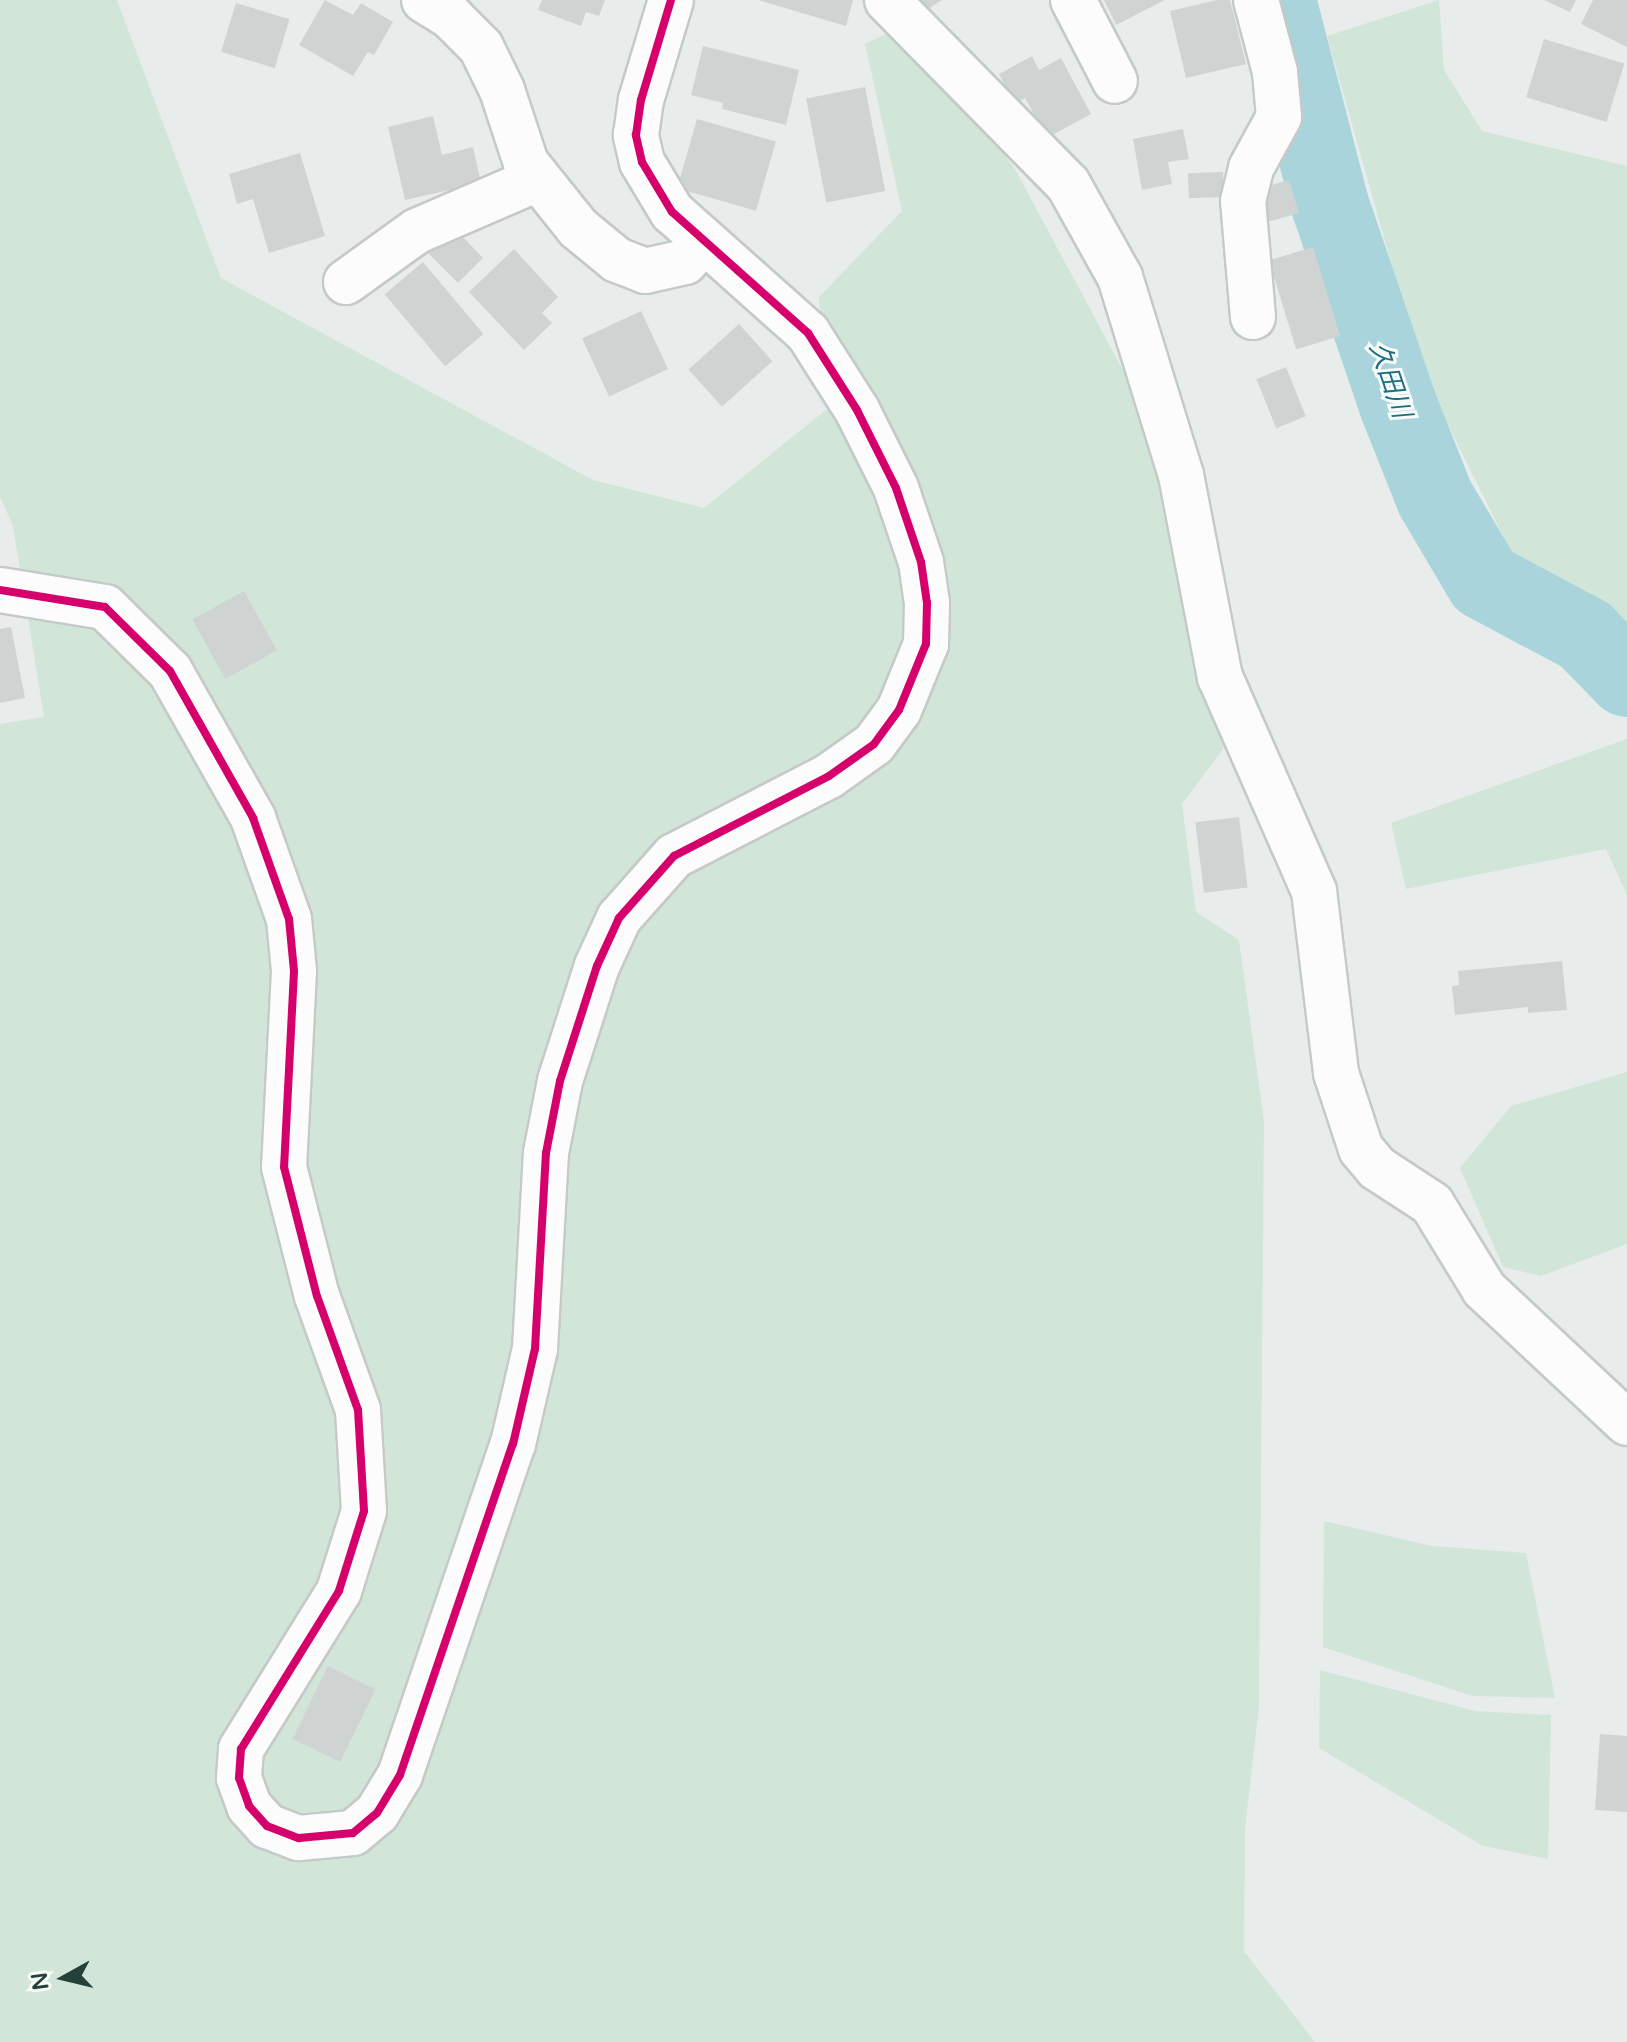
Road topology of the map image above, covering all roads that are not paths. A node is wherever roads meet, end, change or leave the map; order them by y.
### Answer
1 (424, 0) edge
2 (671, 0) edge
3 (887, 0) edge
4 (1073, 0) edge
5 (1256, 0) edge
6 (1115, 81) dead end
7 (537, 179) junction
8 (703, 241) junction
9 (346, 282) dead end
10 (1253, 317) dead end
11 (0, 590) edge
12 (1627, 1423) edge

1 - 7 street
2 - 8 street
3 - 12 street
4 - 6 street
5 - 10 street
7 - 8 street
7 - 9 street
8 - 11 street

